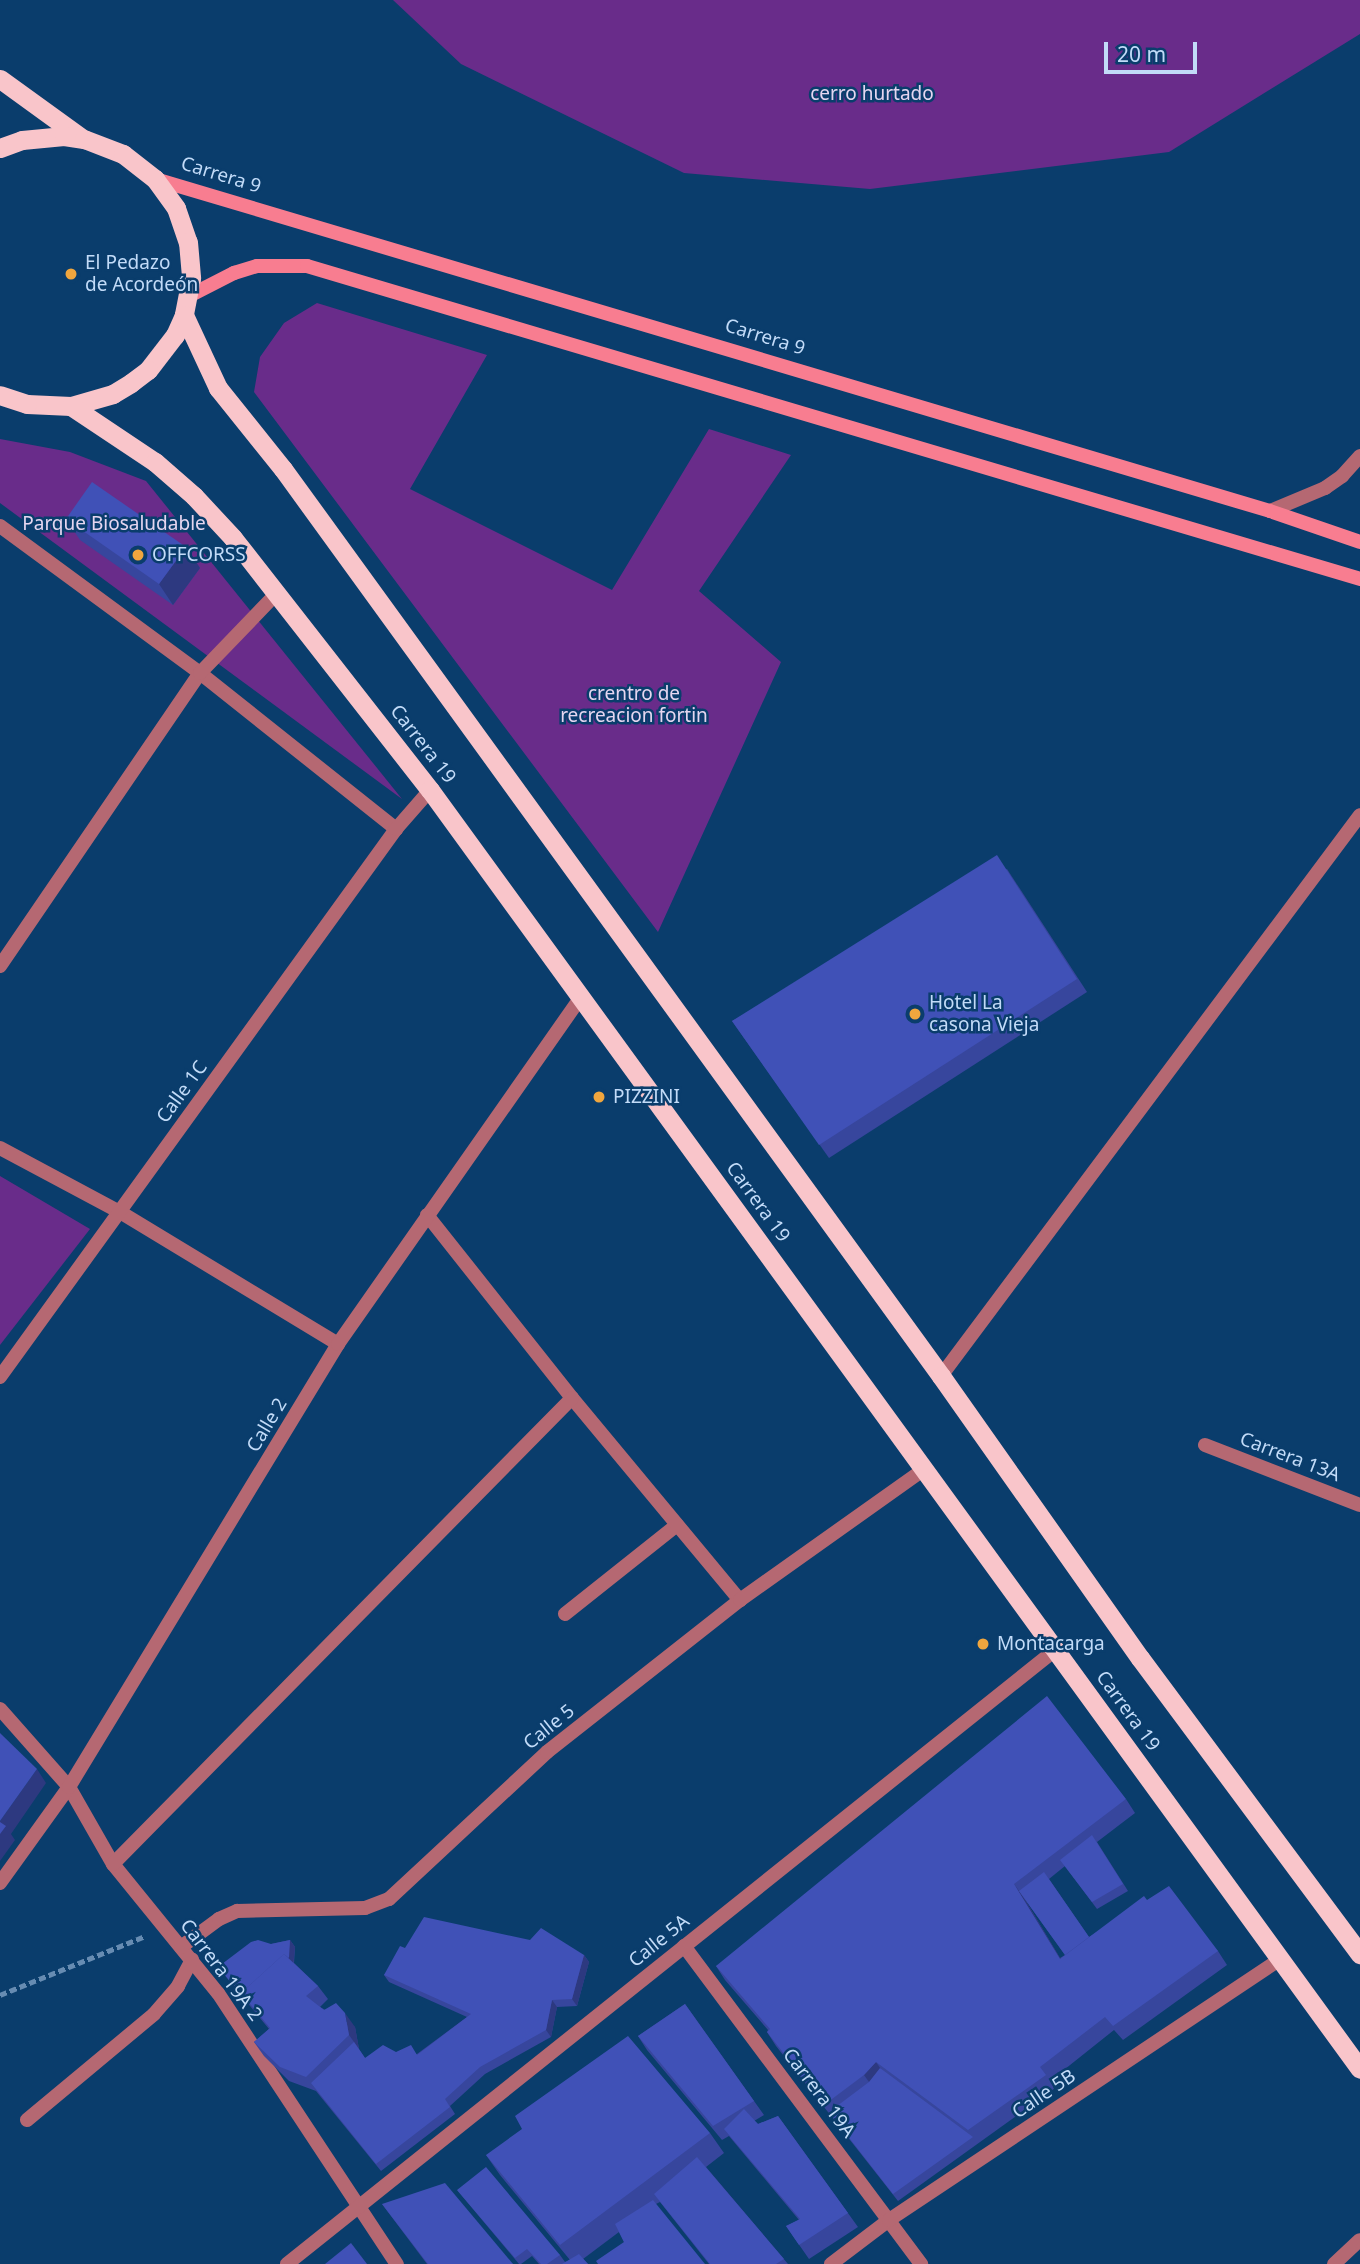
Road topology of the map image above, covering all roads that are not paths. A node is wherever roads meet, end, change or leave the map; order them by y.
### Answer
1 (0, 79) edge
2 (84, 139) junction
3 (0, 148) edge
4 (155, 179) junction
5 (189, 296) junction
6 (184, 315) junction
7 (0, 395) edge
8 (71, 406) junction
9 (1360, 456) edge
10 (1270, 511) junction
11 (2, 531) edge
12 (1360, 542) edge
13 (1360, 579) edge
14 (277, 593) junction
15 (200, 673) junction
16 (430, 790) junction
17 (1360, 815) edge
18 (396, 829) junction
19 (0, 966) edge
20 (581, 997) junction
21 (0, 1148) edge
22 (120, 1212) junction
23 (427, 1215) junction
24 (338, 1344) junction
25 (941, 1376) junction
26 (0, 1377) edge
27 (572, 1398) junction
28 (1205, 1445) dead end
29 (924, 1469) junction
30 (1360, 1505) edge
31 (677, 1525) junction
32 (740, 1600) junction
33 (565, 1614) dead end
34 (1055, 1650) junction
35 (0, 1709) edge
36 (69, 1787) junction
37 (113, 1864) junction
38 (0, 1883) edge
39 (684, 1945) junction
40 (181, 1947) junction
41 (1360, 1954) edge
42 (1280, 1959) junction
43 (192, 1960) junction
44 (1360, 2069) edge
45 (27, 2120) dead end
46 (360, 2205) junction
47 (889, 2220) junction
48 (1360, 2240) edge
49 (287, 2264) edge
50 (397, 2264) edge
51 (831, 2264) edge
52 (922, 2264) edge
53 (1334, 2264) edge

1 - 2 highway
2 - 3 highway
2 - 4 highway
4 - 5 highway
4 - 10 main road, Carrera 9
5 - 6 highway
5 - 13 main road
6 - 8 highway
6 - 25 highway
7 - 8 highway
8 - 14 highway, Carrera 19
9 - 10 street
10 - 12 main road, Carrera 9
11 - 15 street
14 - 15 street
14 - 16 highway, Carrera 19
15 - 18 street
15 - 19 street
16 - 18 street, Calle 1C
16 - 20 highway, Carrera 19
17 - 25 street
18 - 22 street, Calle 1C
20 - 23 street, Calle 2
20 - 29 highway, Carrera 19
21 - 22 street
22 - 24 street
22 - 26 street, Calle 1C
23 - 24 street, Calle 2
23 - 27 street
24 - 36 street, Calle 2
25 - 41 highway
27 - 31 street
27 - 37 street
28 - 30 street, Carrera 13A
29 - 32 street, Calle 5
29 - 34 highway, Carrera 19
31 - 32 street
31 - 33 street
32 - 40 street, Calle 5
34 - 39 street, Calle 5A
34 - 42 highway, Carrera 19
35 - 36 street, Carrera 19A 2
36 - 37 street, Carrera 19A 2
36 - 38 street, Calle 2
37 - 40 street, Carrera 19A 2
39 - 46 street, Calle 5A
39 - 47 street, Carrera 19A
40 - 43 street, Carrera 19A 2
42 - 44 highway, Carrera 19
42 - 47 street, Calle 5B
43 - 45 street
43 - 46 street, Carrera 19A 2
46 - 49 street, Calle 5A
46 - 50 street, Carrera 19A 2
47 - 51 street, Calle 5B
47 - 52 street, Carrera 19A
48 - 53 street

